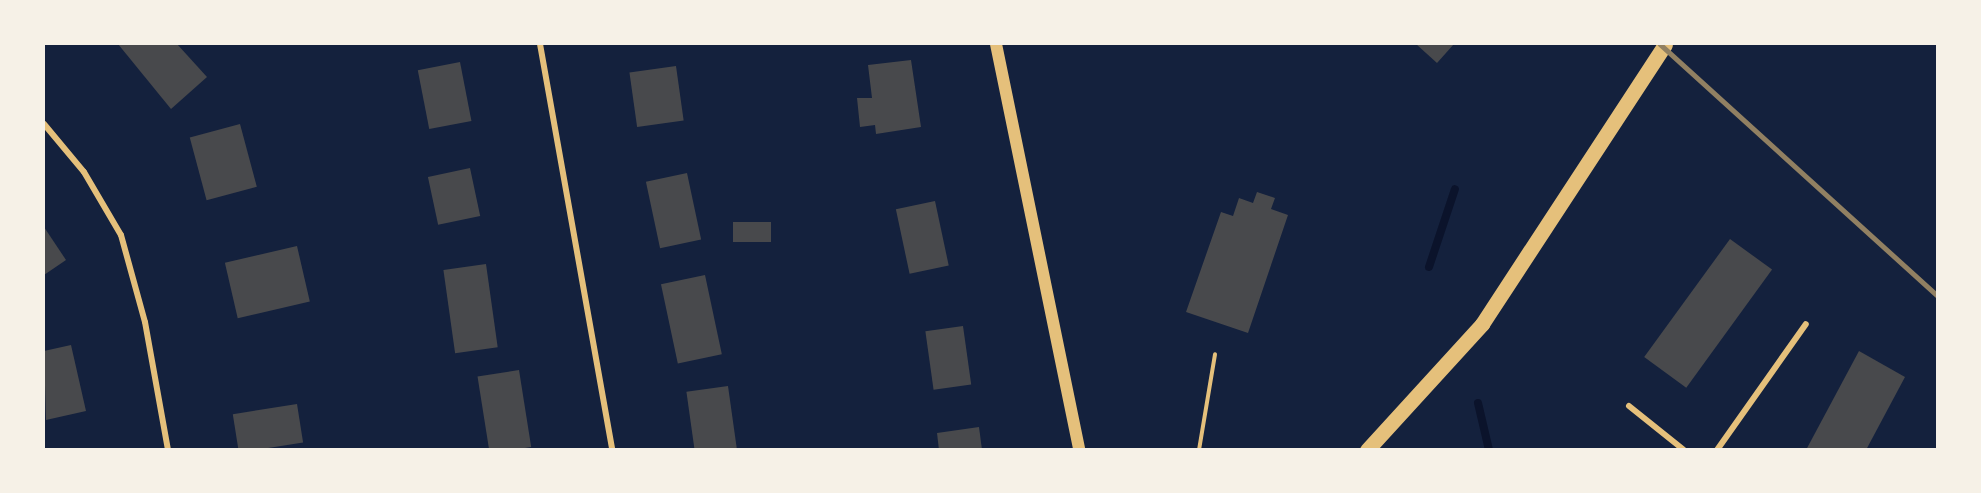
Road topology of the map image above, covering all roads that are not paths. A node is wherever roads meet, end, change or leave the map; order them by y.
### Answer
1 (540, 44) edge
2 (996, 44) edge
3 (1665, 44) edge
4 (44, 124) edge
5 (1806, 324) dead end
6 (1629, 406) dead end
7 (168, 450) edge
8 (612, 450) edge
9 (1079, 450) edge
10 (1367, 450) edge
11 (1684, 450) edge
12 (1717, 450) edge

1 - 8 street
2 - 9 main road
3 - 10 main road
4 - 7 street
5 - 12 street
6 - 11 street

